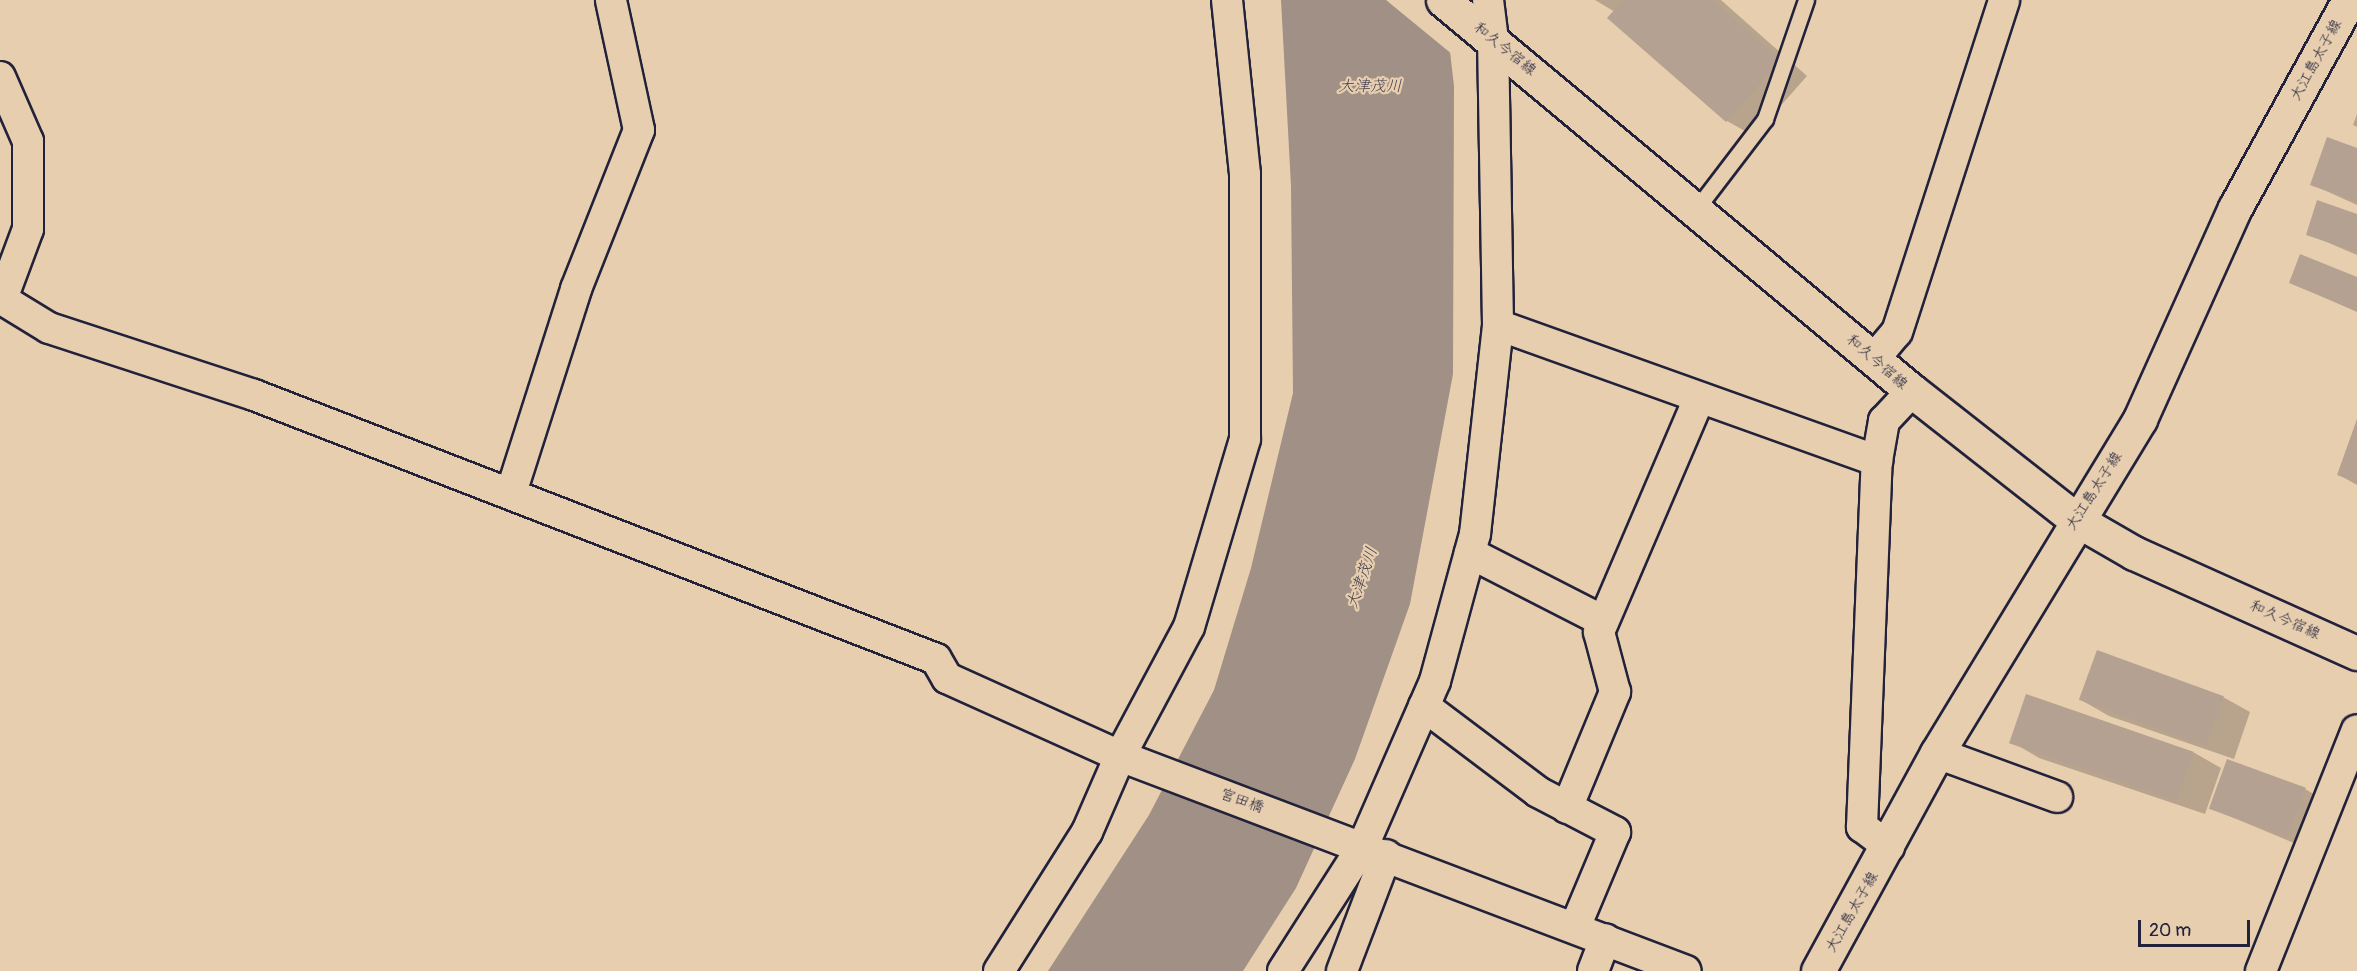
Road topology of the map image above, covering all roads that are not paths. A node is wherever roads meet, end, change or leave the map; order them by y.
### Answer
1 (611, 0) edge
2 (1227, 0) edge
3 (1443, 0) edge
4 (1488, 0) edge
5 (1806, 0) edge
6 (2004, 0) edge
7 (2349, 0) edge
8 (1493, 40) junction
9 (0, 77) edge
10 (1697, 208) junction
11 (1, 298) edge
12 (1498, 325) junction
13 (1874, 359) junction
14 (1912, 391) junction
15 (1699, 399) junction
16 (1877, 461) junction
17 (511, 493) junction
18 (2075, 519) junction
19 (1470, 553) junction
20 (1603, 621) junction
21 (2357, 653) edge
22 (1424, 706) junction
23 (2357, 730) edge
24 (1937, 753) junction
25 (1120, 756) junction
26 (2057, 797) dead end
27 (1567, 808) junction
28 (1889, 848) junction
29 (1375, 850) junction
30 (1575, 927) junction
31 (1605, 939) junction
32 (999, 971) edge
33 (1283, 971) edge
34 (1342, 971) edge
35 (1593, 971) edge
36 (1686, 971) edge
37 (1818, 971) edge
38 (2261, 971) edge

1 - 17 street
2 - 25 street
3 - 8 main road, 和久今宿線
4 - 8 street
5 - 10 lane
6 - 13 street
7 - 18 main road, 大江島太子線
8 - 10 main road, 和久今宿線
8 - 12 street
9 - 11 street
10 - 13 main road, 和久今宿線
11 - 17 street, 宮田橋
12 - 15 street
12 - 19 street
13 - 14 main road, 和久今宿線
14 - 16 street
14 - 18 main road, 和久今宿線
15 - 16 street
15 - 20 street
16 - 28 street
17 - 25 street, 宮田橋
18 - 21 main road, 和久今宿線
18 - 24 main road, 大江島太子線
19 - 20 street
19 - 22 street
20 - 27 street
22 - 27 street
22 - 29 street
23 - 38 street
24 - 26 street
24 - 28 main road, 大江島太子線
25 - 29 street, 宮田橋
25 - 32 street
27 - 30 street
28 - 37 main road, 大江島太子線
29 - 30 street, 宮田橋
29 - 33 street
29 - 34 street
30 - 31 street, 宮田橋
31 - 35 street
31 - 36 street, 宮田橋

